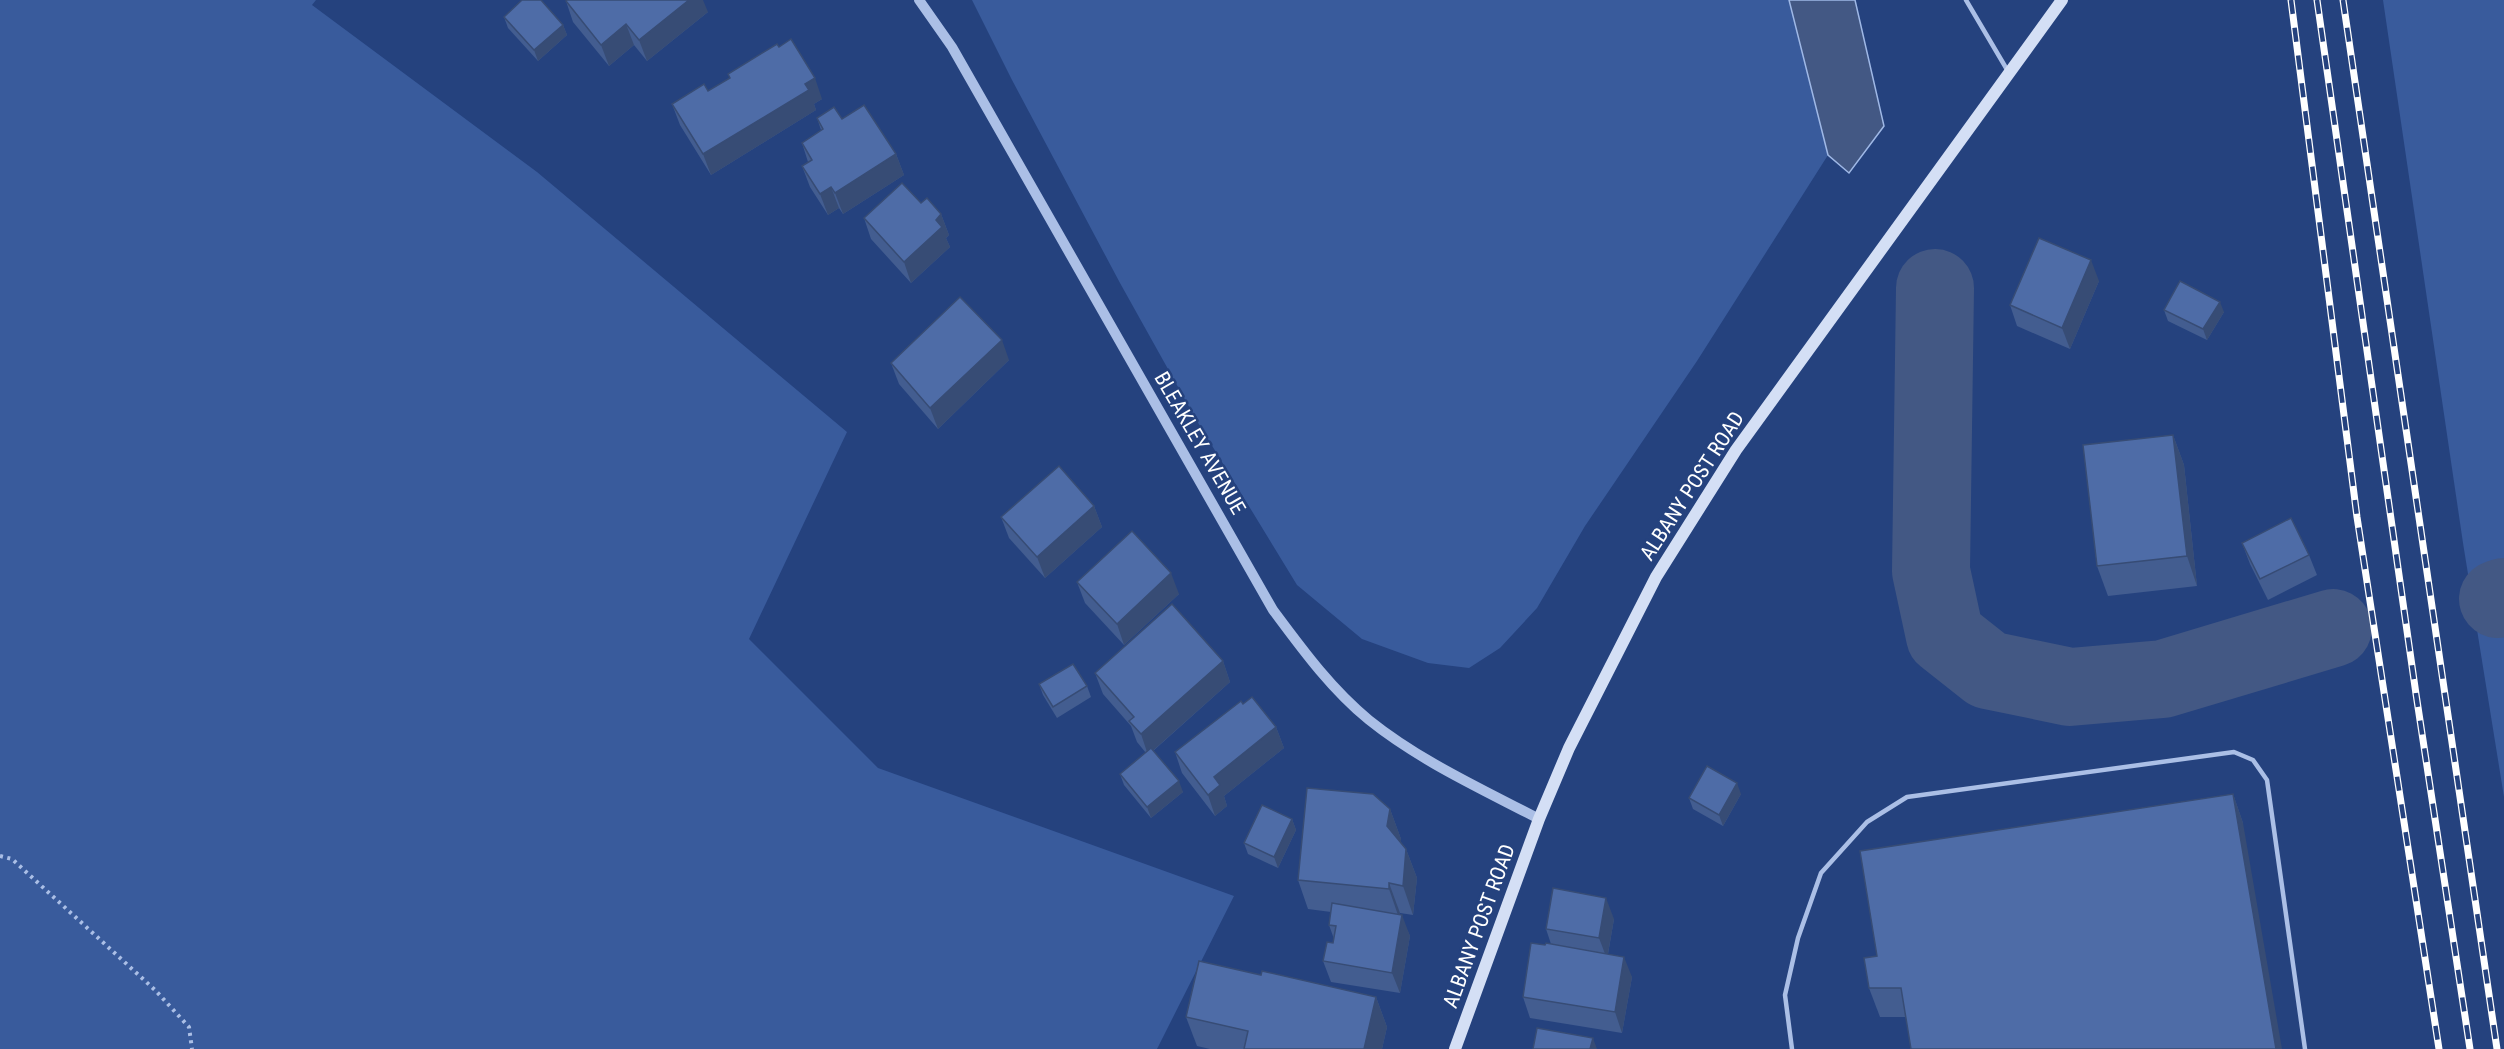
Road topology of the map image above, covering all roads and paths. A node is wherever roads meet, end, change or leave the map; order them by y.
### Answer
1 (919, 0) edge
2 (1966, 0) edge
3 (2062, 0) edge
4 (2009, 73) junction
5 (1539, 819) junction
6 (0, 856) edge
7 (192, 1049) edge
8 (1455, 1049) edge
9 (1792, 1049) edge
10 (2306, 1049) edge

1 - 5 street, BLEAKLEY AVENUE
2 - 4 lane
3 - 4 main road, ALBANY POST ROAD
4 - 5 main road, ALBANY POST ROAD
5 - 8 main road, ALBANY POST ROAD
6 - 7 path
9 - 10 lane

